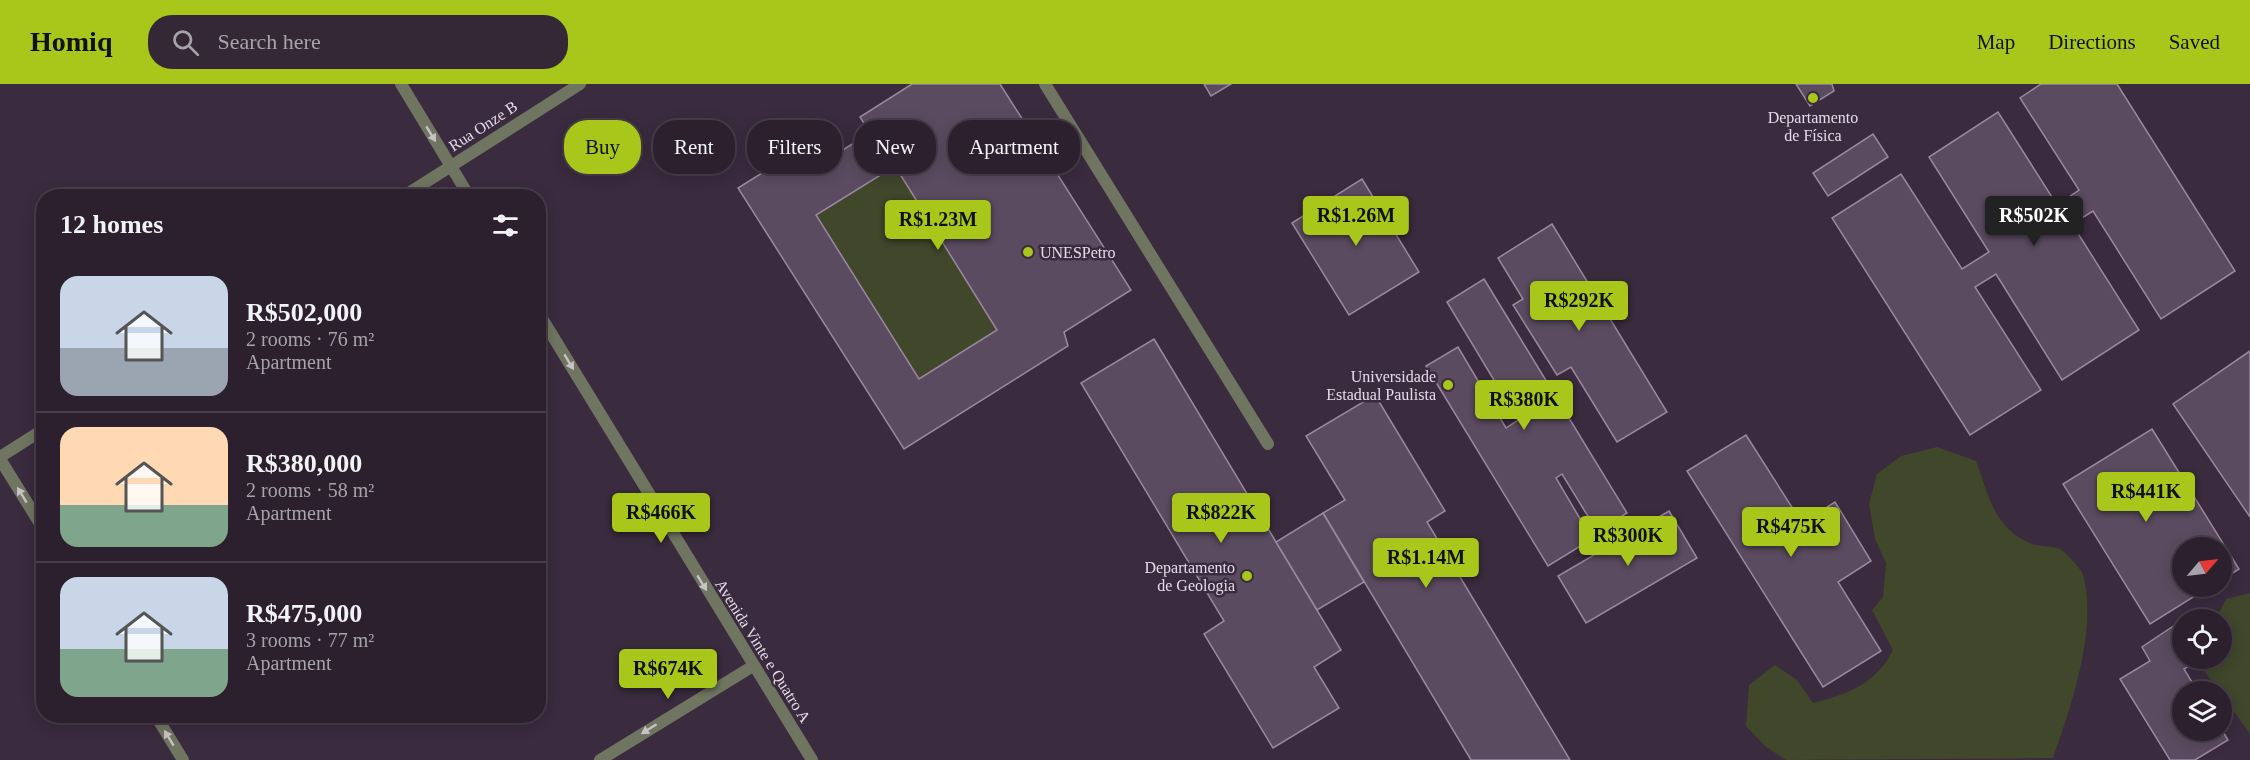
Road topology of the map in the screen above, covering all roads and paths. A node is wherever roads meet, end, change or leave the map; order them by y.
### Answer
1 (400, 84) edge
2 (580, 84) edge
3 (1044, 84) edge
4 (451, 166) junction
5 (415, 189) edge
6 (465, 189) edge
7 (546, 325) edge
8 (36, 434) edge
9 (1268, 444) dead end
10 (0, 458) edge
11 (36, 517) edge
12 (753, 666) junction
13 (160, 723) edge
14 (183, 760) edge
15 (600, 760) edge
16 (812, 760) edge

1 -> 4 street
2 - 4 street, Rua Onze B
3 - 9 street
4 - 5 street, Rua Onze B
4 - 6 street
7 -> 12 street, Avenida Vinte e Quatro A
8 - 10 street
11 -> 10 street
12 -> 15 street
12 - 16 street, Avenida Vinte e Quatro A
14 -> 13 street

